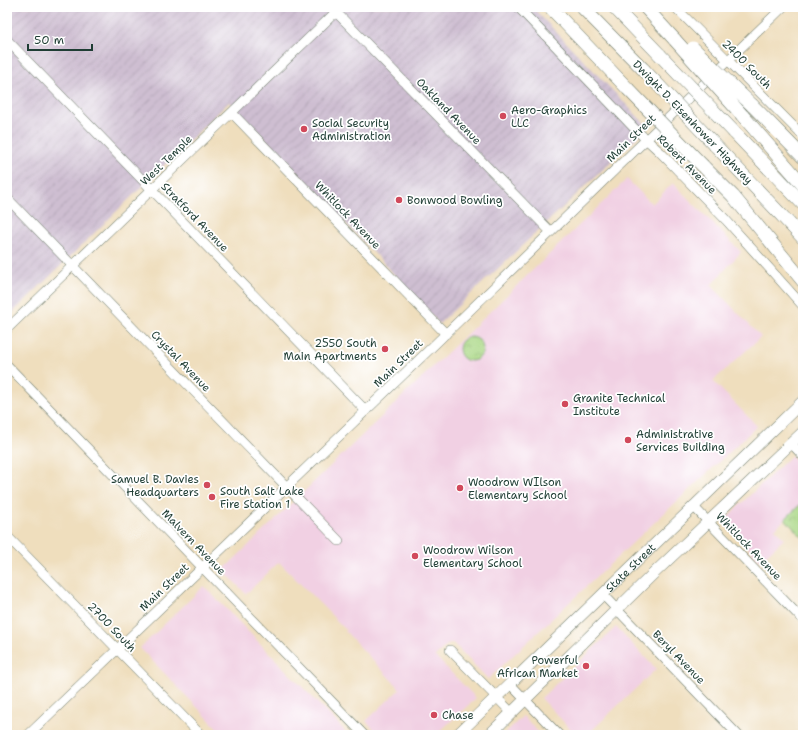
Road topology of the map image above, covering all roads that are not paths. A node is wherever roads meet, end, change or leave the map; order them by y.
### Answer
1 (518, 7) edge
2 (550, 7) edge
3 (582, 7) edge
4 (614, 7) edge
5 (646, 7) edge
6 (675, 7) edge
7 (783, 7) edge
8 (336, 9) edge
9 (678, 38) junction
10 (7, 40) edge
11 (727, 61) junction
12 (232, 113) junction
13 (803, 136) edge
14 (647, 140) junction
15 (803, 157) edge
16 (803, 185) edge
17 (152, 190) junction
18 (7, 198) edge
19 (803, 204) edge
20 (551, 232) junction
21 (803, 238) edge
22 (72, 266) junction
23 (803, 281) edge
24 (803, 306) edge
25 (7, 329) edge
26 (446, 334) junction
27 (7, 365) edge
28 (803, 401) edge
29 (366, 411) junction
30 (803, 432) edge
31 (791, 444) junction
32 (803, 456) edge
33 (286, 487) junction
34 (694, 507) junction
35 (709, 522) junction
36 (7, 536) edge
37 (339, 541) dead end
38 (202, 567) junction
39 (603, 595) junction
40 (617, 610) junction
41 (803, 620) edge
42 (117, 649) junction
43 (450, 650) dead end
44 (510, 684) junction
45 (497, 697) junction
46 (525, 700) junction
47 (512, 712) junction
48 (32, 734) edge
49 (201, 735) edge
50 (364, 735) edge
51 (457, 735) edge
52 (489, 735) edge
53 (559, 735) edge
54 (738, 735) edge

1 - 14 street, Robert Avenue
2 - 23 highway, bridge
3 - 21 highway, Dwight D. Eisenhower Highway, bridge
4 - 19 highway, Dwight D. Eisenhower Highway, bridge
5 - 9 highway
6 - 11 street, 2400 South
7 - 11 street, Main Street
8 - 12 street, West Temple
8 - 20 street, Oakland Avenue
9 - 15 highway, bridge
9 - 16 highway, bridge
10 - 17 street, Stratford Avenue
11 - 13 street, 2400 South
11 - 14 street, Main Street
12 - 17 street, West Temple
12 - 26 street, Whitlock Avenue
14 - 20 street, Main Street
14 - 24 street, Robert Avenue
17 - 22 street, West Temple
17 - 29 street, Stratford Avenue
18 - 22 street, Crystal Avenue
20 - 26 street, Main Street
22 - 25 street, West Temple
22 - 33 street, Crystal Avenue
26 - 29 street, Main Street
27 - 38 street, Malvern Avenue
28 - 34 main road, State Street
29 - 33 street, Main Street
30 - 31 main road, State Street
31 - 32 street
31 - 35 main road, State Street
33 - 37 street, Crystal Avenue
33 - 38 street, Main Street
34 - 35 street, Whitlock Avenue
34 - 39 main road, State Street
35 - 40 main road, State Street
35 - 41 street, Whitlock Avenue
36 - 42 street, 2700 South
38 - 42 street, Main Street
38 - 50 street, Malvern Avenue
39 - 40 street, Beryl Avenue
39 - 44 main road, State Street
40 - 46 main road, State Street
40 - 54 street, Beryl Avenue
42 - 48 street, Main Street
42 - 49 street, 2700 South
43 - 45 street
44 - 45 main road, State Street
44 - 46 street
45 - 47 street
45 - 51 main road, State Street
46 - 47 main road, State Street
46 - 53 street
47 - 52 main road, State Street

